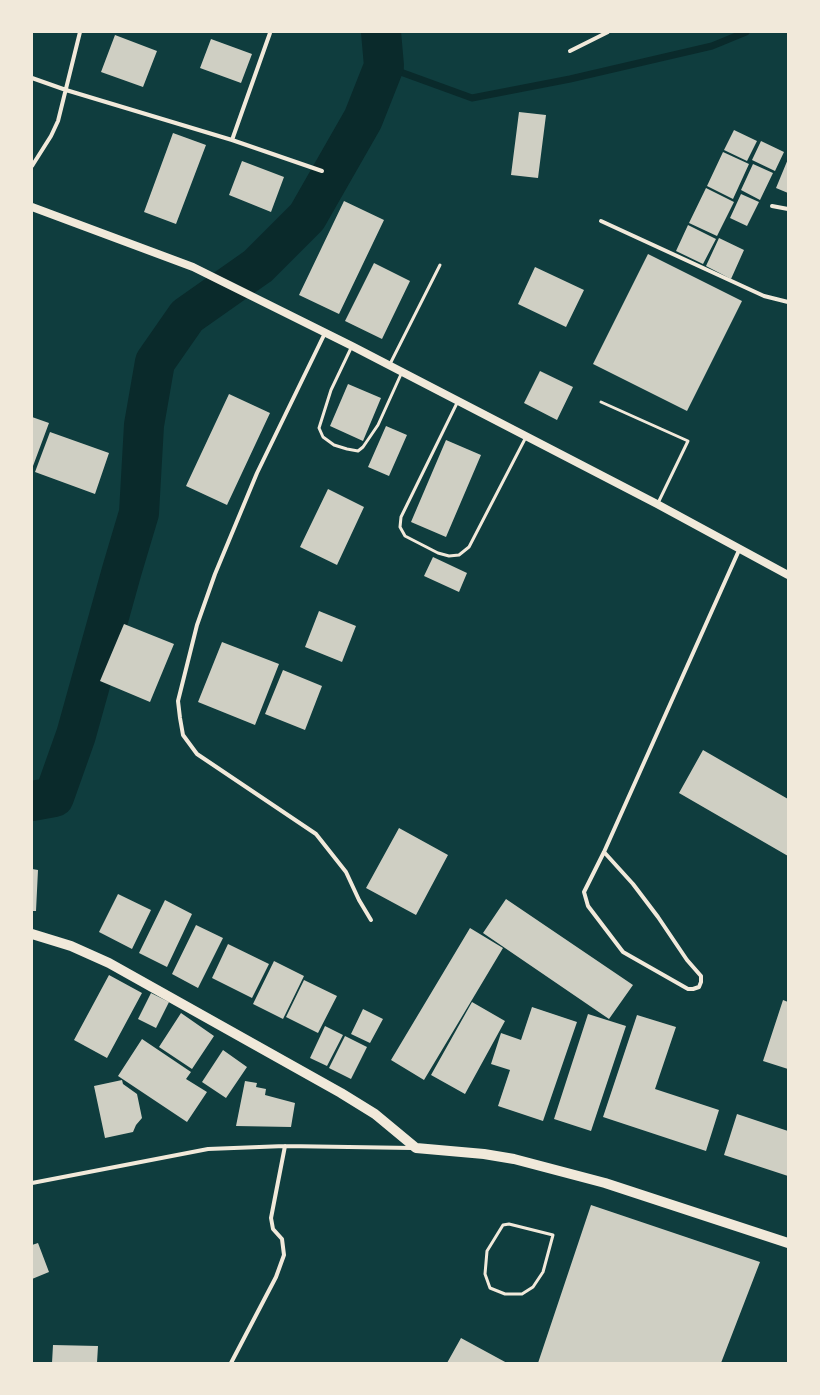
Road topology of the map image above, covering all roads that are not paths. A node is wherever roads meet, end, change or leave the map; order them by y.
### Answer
1 (80, 32) edge
2 (608, 32) edge
3 (270, 33) dead end
4 (570, 51) dead end
5 (32, 78) edge
6 (66, 90) junction
7 (232, 140) junction
8 (32, 166) edge
9 (322, 170) dead end
10 (772, 206) dead end
11 (32, 207) edge
12 (788, 209) edge
13 (601, 221) dead end
14 (440, 265) dead end
15 (788, 302) edge
16 (325, 333) junction
17 (352, 346) junction
18 (389, 365) junction
19 (402, 372) junction
20 (458, 401) junction
21 (601, 402) dead end
22 (527, 436) junction
23 (657, 504) junction
24 (740, 548) junction
25 (788, 575) edge
26 (604, 852) junction
27 (371, 920) dead end
28 (32, 934) edge
29 (285, 1146) junction
30 (416, 1148) junction
31 (32, 1183) edge
32 (553, 1234) joint
33 (788, 1243) edge
34 (231, 1363) edge

1 - 6 street
2 - 4 street
3 - 7 street
5 - 6 street
6 - 7 street
6 - 8 street
7 - 9 street
10 - 12 street
11 - 16 main road
13 - 15 street
14 - 18 lane
16 - 17 main road
16 - 27 street
17 - 18 main road
17 - 19 lane
18 - 19 main road
19 - 20 main road
20 - 22 main road
20 - 22 lane
21 - 23 lane
22 - 23 main road
23 - 24 main road
24 - 25 main road
24 - 26 street
26 - 26 street
28 - 30 main road
29 - 30 street
29 - 31 street
29 - 34 street
30 - 33 main road
32 - 32 lane

